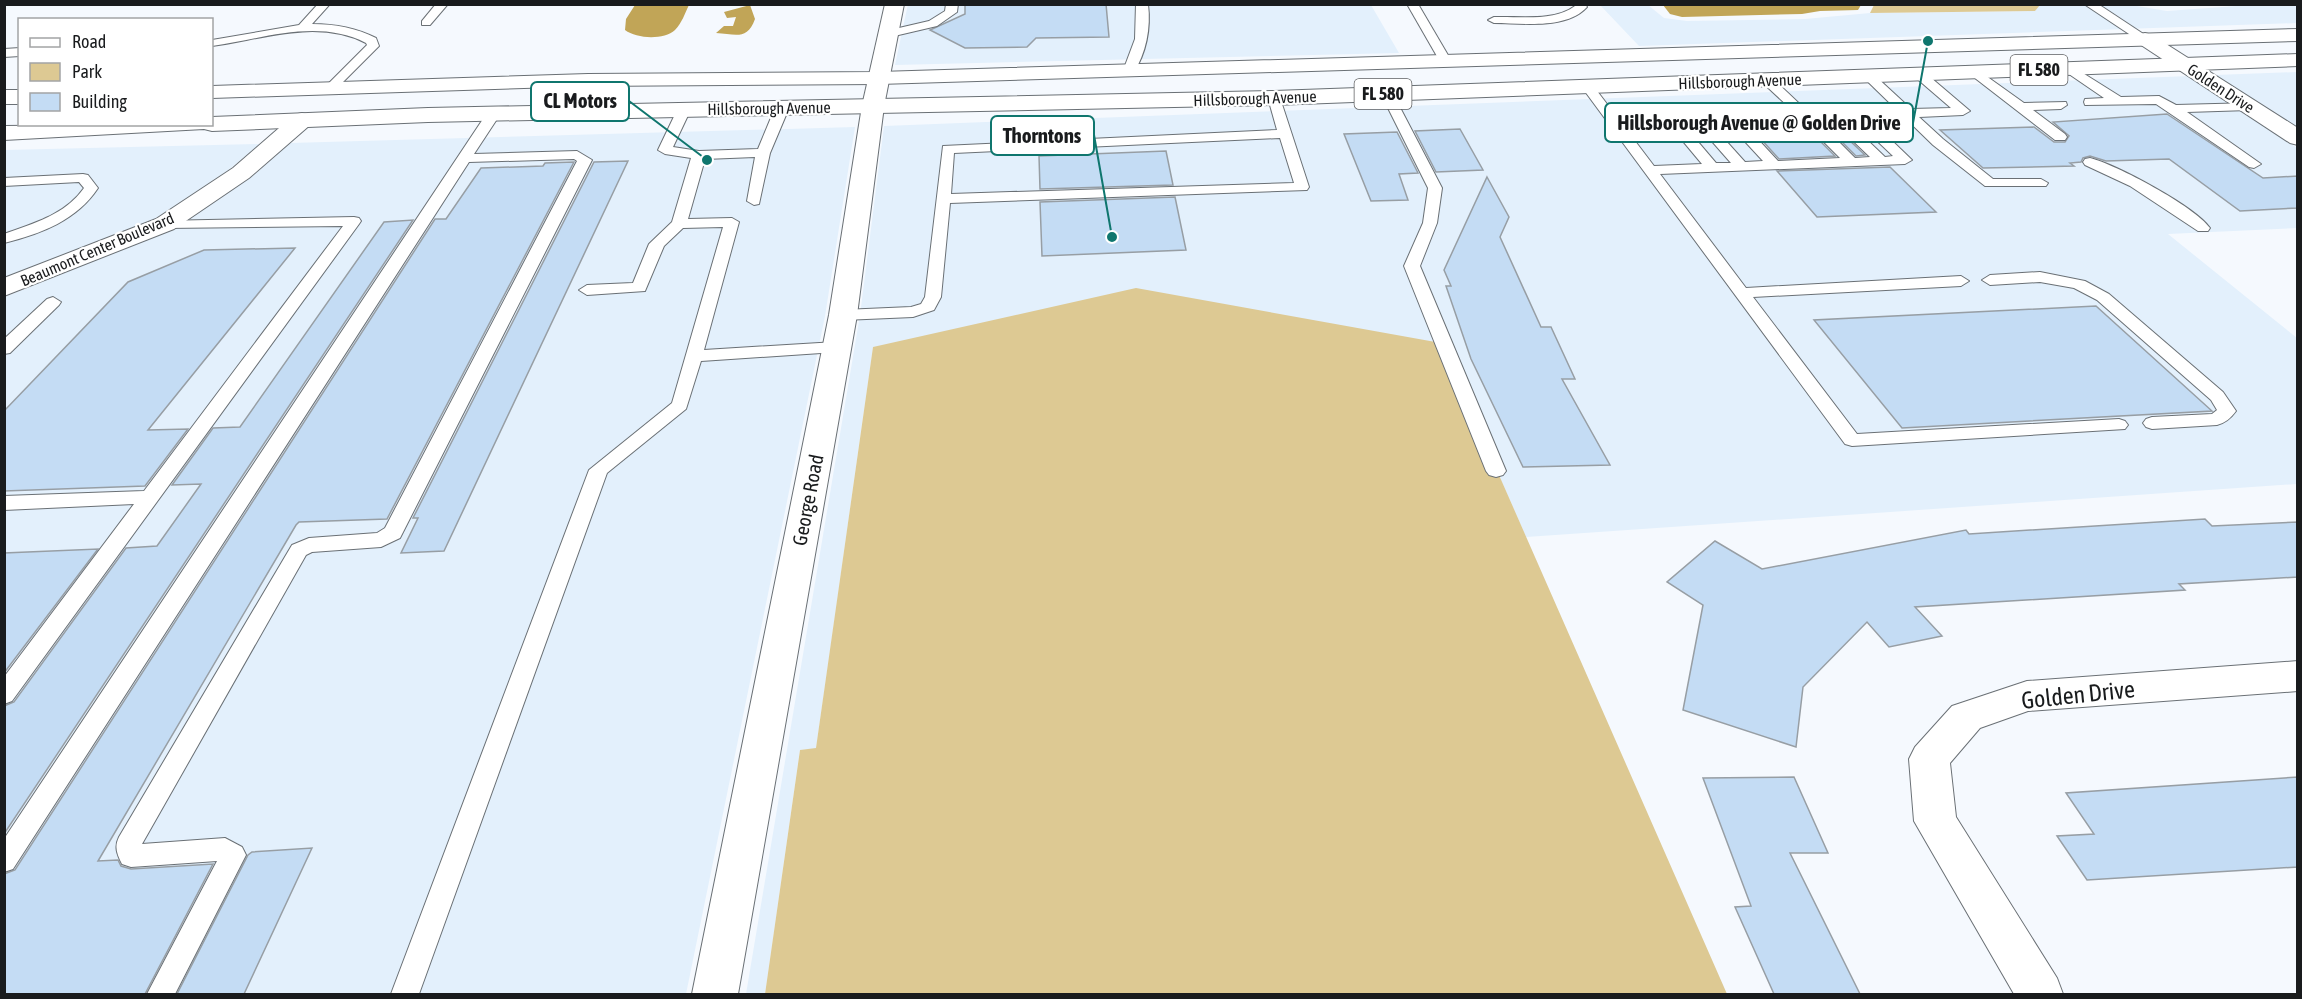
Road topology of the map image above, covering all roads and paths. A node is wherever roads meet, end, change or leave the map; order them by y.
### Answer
1 (325, 4) edge
2 (442, 4) edge
3 (895, 4) edge
4 (952, 4) edge
5 (1142, 4) edge
6 (1412, 4) edge
7 (1579, 4) edge
8 (2089, 4) edge
9 (1494, 20) dead end
10 (426, 23) dead end
11 (301, 29) junction
12 (890, 33) junction
13 (2298, 34) edge
14 (2145, 39) junction
15 (213, 43) edge
16 (1826, 50) junction
17 (1441, 54) junction
18 (2298, 60) edge
19 (2185, 64) junction
20 (2070, 69) junction
21 (1129, 72) junction
22 (1976, 72) junction
23 (1919, 74) junction
24 (1868, 76) junction
25 (879, 78) junction
26 (1767, 80) junction
27 (1587, 86) junction
28 (330, 88) junction
29 (236, 91) junction
30 (213, 92) edge
31 (1387, 94) junction
32 (213, 97) edge
33 (1274, 98) junction
34 (2090, 102) dead end
35 (2119, 102) junction
36 (2061, 105) dead end
37 (873, 106) junction
38 (2249, 106) junction
39 (2019, 107) junction
40 (782, 108) junction
41 (684, 109) junction
42 (2173, 110) junction
43 (494, 113) junction
44 (1832, 113) junction
45 (1908, 113) junction
46 (1803, 114) junction
47 (1730, 117) junction
48 (1699, 118) junction
49 (302, 120) junction
50 (213, 124) edge
51 (153, 126) edge
52 (4, 133) edge
53 (1285, 134) junction
54 (2060, 137) dead end
55 (2298, 138) edge
56 (763, 153) junction
57 (699, 155) junction
58 (465, 158) junction
59 (1882, 161) junction
60 (1851, 162) junction
61 (2090, 162) dead end
62 (2253, 164) dead end
63 (1774, 165) junction
64 (1741, 166) junction
65 (1713, 168) junction
66 (1649, 170) junction
67 (4, 182) edge
68 (2041, 183) dead end
69 (943, 199) junction
70 (754, 201) dead end
71 (165, 224) junction
72 (679, 224) junction
73 (2203, 228) dead end
74 (4, 239) edge
75 (1990, 280) dead end
76 (1961, 281) dead end
77 (4, 288) edge
78 (587, 290) dead end
79 (1741, 293) junction
80 (53, 302) dead end
81 (840, 331) junction
82 (4, 349) edge
83 (694, 356) junction
84 (2152, 423) dead end
85 (2119, 425) dead end
86 (1496, 471) dead end
87 (151, 497) junction
88 (4, 503) edge
89 (2298, 676) edge
90 (4, 695) edge
91 (4, 861) edge
92 (161, 994) edge
93 (405, 994) edge
94 (715, 994) edge
95 (2040, 994) edge

1 - 11 lane
2 - 10 lane
3 - 12 main road, George Road
4 - 12 lane
5 - 21 lane
6 - 17 lane
7 - 9 lane
8 - 14 lane
11 - 15 lane
11 - 28 lane
12 - 25 main road, George Road
13 - 14 main road, Hillsborough Avenue / FL 580
14 - 16 main road, Hillsborough Avenue / FL 580
14 - 19 main road, Golden Drive
16 - 17 main road, Hillsborough Avenue / FL 580
16 - 27 main road
17 - 21 main road, Hillsborough Avenue / FL 580
18 - 19 main road, Hillsborough Avenue / FL 580
19 - 20 main road, Hillsborough Avenue / FL 580
19 - 38 main road, Golden Drive
20 - 22 main road, Hillsborough Avenue / FL 580
20 - 35 lane
21 - 25 main road, Hillsborough Avenue / FL 580
22 - 23 main road, Hillsborough Avenue / FL 580
22 - 39 lane
23 - 24 main road, Hillsborough Avenue / FL 580
23 - 45 lane
24 - 26 main road, Hillsborough Avenue / FL 580
24 - 45 lane
25 - 28 main road, Hillsborough Avenue / FL 580
25 - 37 main road, George Road
26 - 27 main road, Hillsborough Avenue / FL 580
26 - 46 lane
27 - 31 main road, Hillsborough Avenue / FL 580
27 - 66 lane
28 - 29 main road, Hillsborough Avenue / FL 580
29 - 30 main road, Hillsborough Avenue / FL 580
29 - 32 main road
31 - 33 main road, Hillsborough Avenue / FL 580
31 - 86 lane
33 - 37 main road, Hillsborough Avenue / FL 580
33 - 53 lane
34 - 35 lane
35 - 42 lane
36 - 39 lane
37 - 40 main road, Hillsborough Avenue / FL 580
37 - 81 main road, George Road
38 - 42 lane
38 - 55 main road, Golden Drive
39 - 54 lane
40 - 41 main road, Hillsborough Avenue / FL 580
40 - 56 lane
41 - 43 main road, Hillsborough Avenue / FL 580
41 - 57 lane
42 - 62 lane
43 - 49 main road, Hillsborough Avenue / FL 580
43 - 58 lane
44 - 46 lane
44 - 59 lane
44 - 59 lane
45 - 68 lane
46 - 47 lane
46 - 60 lane
47 - 48 lane
47 - 63 lane
48 - 64 lane
48 - 65 lane
49 - 50 main road, Hillsborough Avenue / FL 580
49 - 71 main road, Beaumont Center Boulevard
51 - 52 main road
53 - 69 lane
53 - 69 lane
56 - 57 lane
56 - 70 lane
57 - 72 lane
58 - 91 lane
58 - 92 lane
59 - 60 lane
60 - 63 lane
61 - 73 lane
63 - 64 lane
64 - 65 lane
65 - 66 lane
66 - 79 lane
67 - 74 lane
69 - 81 lane
71 - 77 main road, Beaumont Center Boulevard
71 - 87 lane
72 - 78 lane
72 - 83 lane
75 - 84 lane
76 - 79 lane
79 - 85 lane
80 - 82 lane
81 - 83 lane
81 - 94 main road, George Road
83 - 93 lane
87 - 88 lane
87 - 90 lane
89 - 95 main road, Golden Drive

